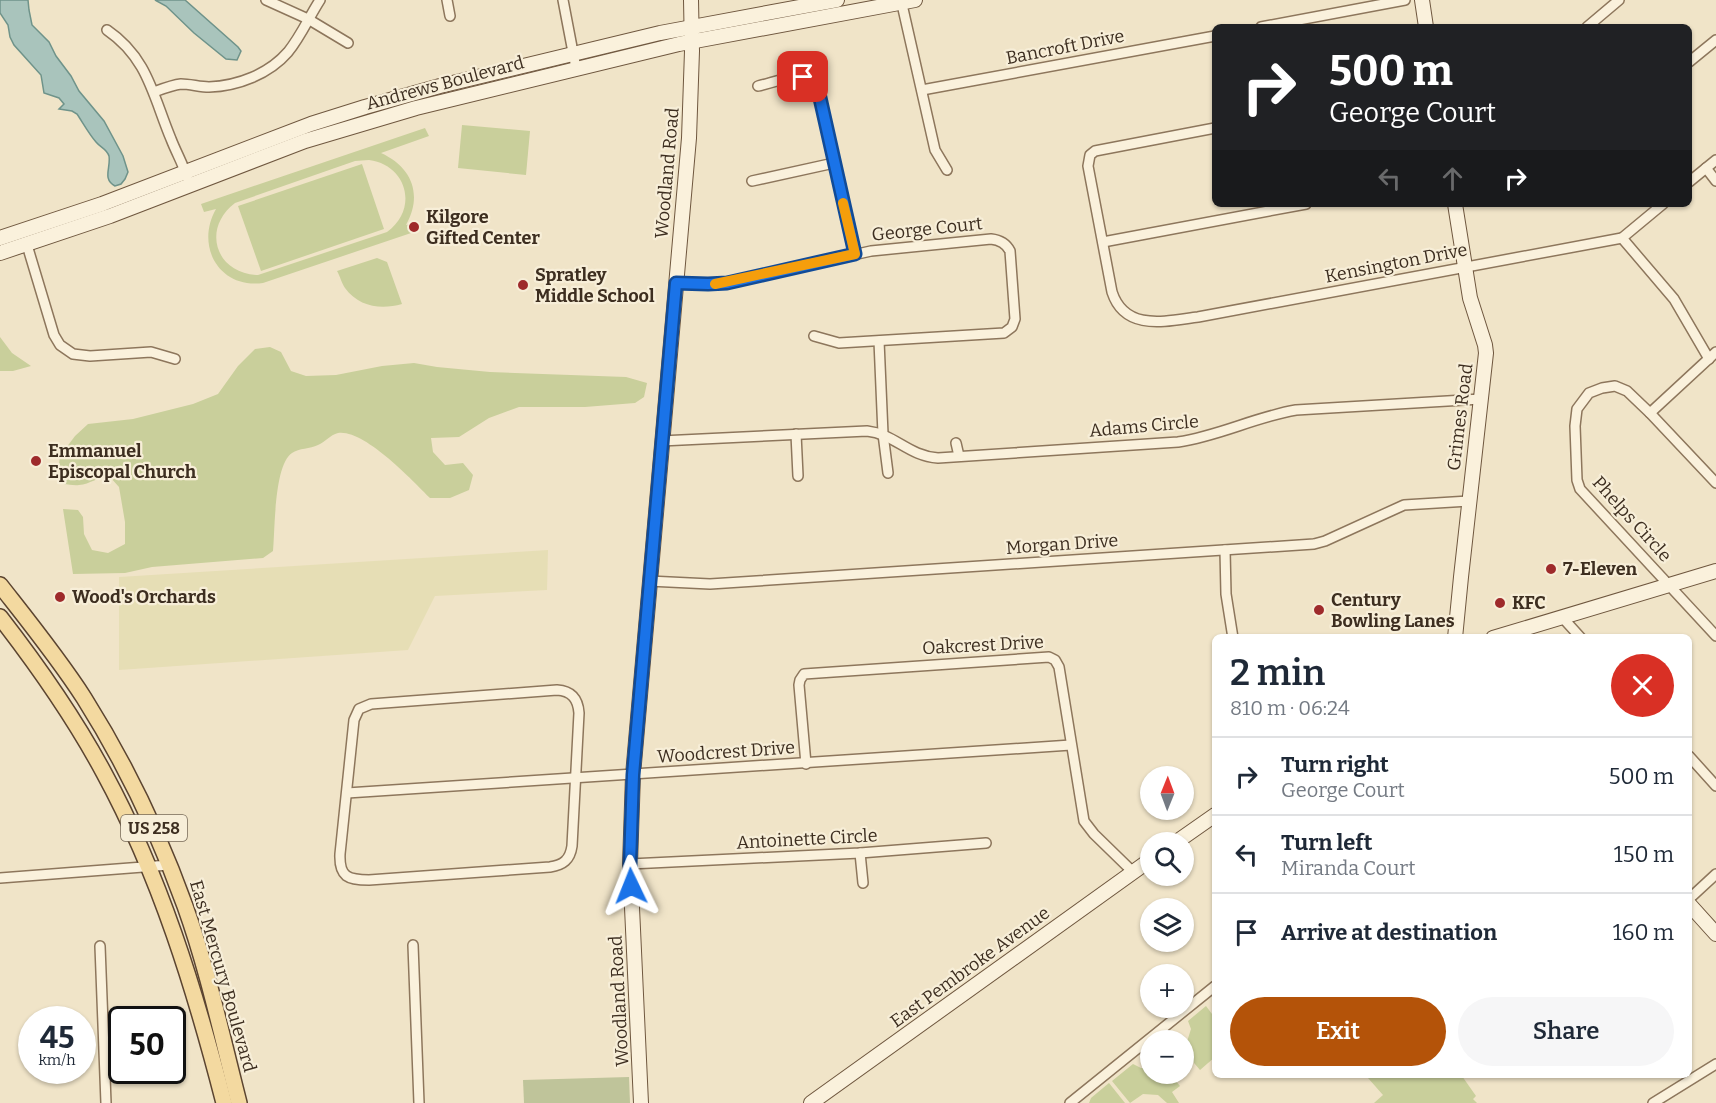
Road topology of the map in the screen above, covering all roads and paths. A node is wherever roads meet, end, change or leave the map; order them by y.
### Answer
1 (266, 0) edge
2 (320, 0) edge
3 (447, 0) edge
4 (564, 0) edge
5 (691, 0) edge
6 (837, 0) edge
7 (1405, 0) edge
8 (1422, 0) edge
9 (1619, 0) edge
10 (906, 1) edge
11 (819, 2) edge
12 (450, 16) dead end
13 (308, 19) junction
14 (1276, 24) edge
15 (1426, 24) edge
16 (1591, 24) edge
17 (107, 30) dead end
18 (692, 34) junction
19 (1212, 37) edge
20 (1716, 40) edge
21 (348, 43) dead end
22 (1692, 60) edge
23 (575, 61) junction
24 (758, 86) dead end
25 (922, 90) junction
26 (154, 92) junction
27 (1212, 129) edge
28 (1716, 160) edge
29 (834, 163) junction
30 (1706, 168) junction
31 (947, 170) dead end
32 (185, 171) junction
33 (1692, 180) edge
34 (753, 181) dead end
35 (1716, 181) edge
36 (190, 185) junction
37 (1290, 207) edge
38 (1455, 207) edge
39 (1659, 207) edge
40 (1622, 237) junction
41 (0, 238) edge
42 (1103, 242) junction
43 (27, 245) junction
44 (0, 253) edge
45 (855, 254) junction
46 (1465, 267) junction
47 (676, 283) junction
48 (814, 336) dead end
49 (879, 341) junction
50 (1712, 355) edge
51 (175, 359) dead end
52 (1481, 399) junction
53 (1650, 413) junction
54 (796, 434) junction
55 (883, 434) junction
56 (661, 441) junction
57 (956, 443) dead end
58 (959, 456) junction
59 (888, 473) dead end
60 (798, 476) dead end
61 (1716, 483) edge
62 (1469, 501) junction
63 (1225, 550) junction
64 (1716, 572) edge
65 (649, 581) junction
66 (0, 585) edge
67 (1669, 585) junction
68 (16, 604) junction
69 (0, 616) edge
70 (1562, 616) junction
71 (1232, 634) edge
72 (1455, 634) edge
73 (1506, 634) edge
74 (1578, 634) edge
75 (1716, 636) edge
76 (1071, 745) junction
77 (1692, 759) edge
78 (806, 764) junction
79 (633, 775) junction
80 (575, 777) junction
81 (1716, 786) edge
82 (347, 793) junction
83 (1212, 817) edge
84 (1191, 832) edge
85 (986, 843) dead end
86 (860, 853) junction
87 (630, 864) junction
88 (169, 865) junction
89 (148, 867) junction
90 (1140, 868) edge
91 (1134, 872) junction
92 (1716, 874) edge
93 (0, 878) edge
94 (863, 883) dead end
95 (1692, 896) edge
96 (1692, 907) edge
97 (1716, 934) edge
98 (413, 945) dead end
99 (100, 946) dead end
100 (1212, 988) edge
101 (1716, 1064) edge
102 (106, 1103) edge
103 (224, 1103) edge
104 (239, 1103) edge
105 (419, 1103) edge
106 (641, 1103) edge
107 (811, 1103) edge
108 (1070, 1103) edge
109 (1653, 1103) edge

1 - 13 street
2 - 13 street
3 - 12 street
4 - 23 street
5 - 18 street, Woodland Road
6 - 11 street, Andrews Boulevard
7 - 14 street
8 - 15 street
9 - 16 street
10 - 18 street, Andrews Boulevard
10 - 25 street
11 - 18 street, Andrews Boulevard
13 - 21 street
13 - 26 street
17 - 26 street
18 - 23 street, Andrews Boulevard
18 - 47 street, Woodland Road
19 - 25 street, Bancroft Drive
20 - 22 street
23 - 32 street, Andrews Boulevard
23 - 36 street, Andrews Boulevard
24 - 29 street
25 - 31 street
26 - 32 street
27 - 42 street
28 - 30 street
29 - 34 street
29 - 45 street
30 - 33 street
30 - 35 street
32 - 36 street
32 - 41 street, Andrews Boulevard
36 - 43 street, Andrews Boulevard
37 - 42 street
38 - 46 street, Grimes Road
39 - 40 street, Kensington Drive
40 - 46 street, Kensington Drive
40 - 50 street
42 - 46 street, Kensington Drive
43 - 44 street, Andrews Boulevard
43 - 51 street
45 - 47 street, George Court
45 - 49 street, George Court
46 - 52 street, Grimes Road
47 - 56 street, Woodland Road
48 - 49 street, George Court
49 - 55 street
50 - 53 street
52 - 58 street, Adams Circle
52 - 62 street, Grimes Road
53 - 61 street, Phelps Circle
53 - 67 street, Phelps Circle
54 - 55 street, Adams Circle
54 - 56 street, Adams Circle
54 - 60 street
55 - 58 street, Adams Circle
55 - 59 street
56 - 65 street, Woodland Road
57 - 58 street
62 - 63 street, Morgan Drive
62 - 72 street, Grimes Road
63 - 65 street, Morgan Drive
63 - 71 street
64 - 67 street
65 - 79 street, Woodland Road
66 - 68 main road, East Mercury Boulevard / US 258
67 - 70 street
67 - 75 street
68 - 69 street
68 - 88 main road, East Mercury Boulevard / US 258
69 - 89 main road, East Mercury Boulevard / US 258
70 - 73 street
70 - 74 street
76 - 78 street, Woodcrest Drive
76 - 78 street, Oakcrest Drive
76 - 91 street, Oakcrest Drive
77 - 81 street
78 - 79 street, Woodcrest Drive
79 - 80 street, Woodcrest Drive
79 - 87 street, Woodland Road
80 - 82 street, Woodcrest Drive
80 - 82 street
80 - 82 street
83 - 84 street
85 - 86 street, Antoinette Circle
86 - 87 street, Antoinette Circle
86 - 94 street
87 - 106 street, Woodland Road
88 - 89 street
88 - 104 main road, East Mercury Boulevard / US 258
89 - 93 street
89 - 103 main road, East Mercury Boulevard / US 258
90 - 91 street, East Pembroke Avenue
91 - 107 street, East Pembroke Avenue
92 - 95 street
96 - 97 street
98 - 105 street
99 - 102 street
100 - 108 street
101 - 109 street

